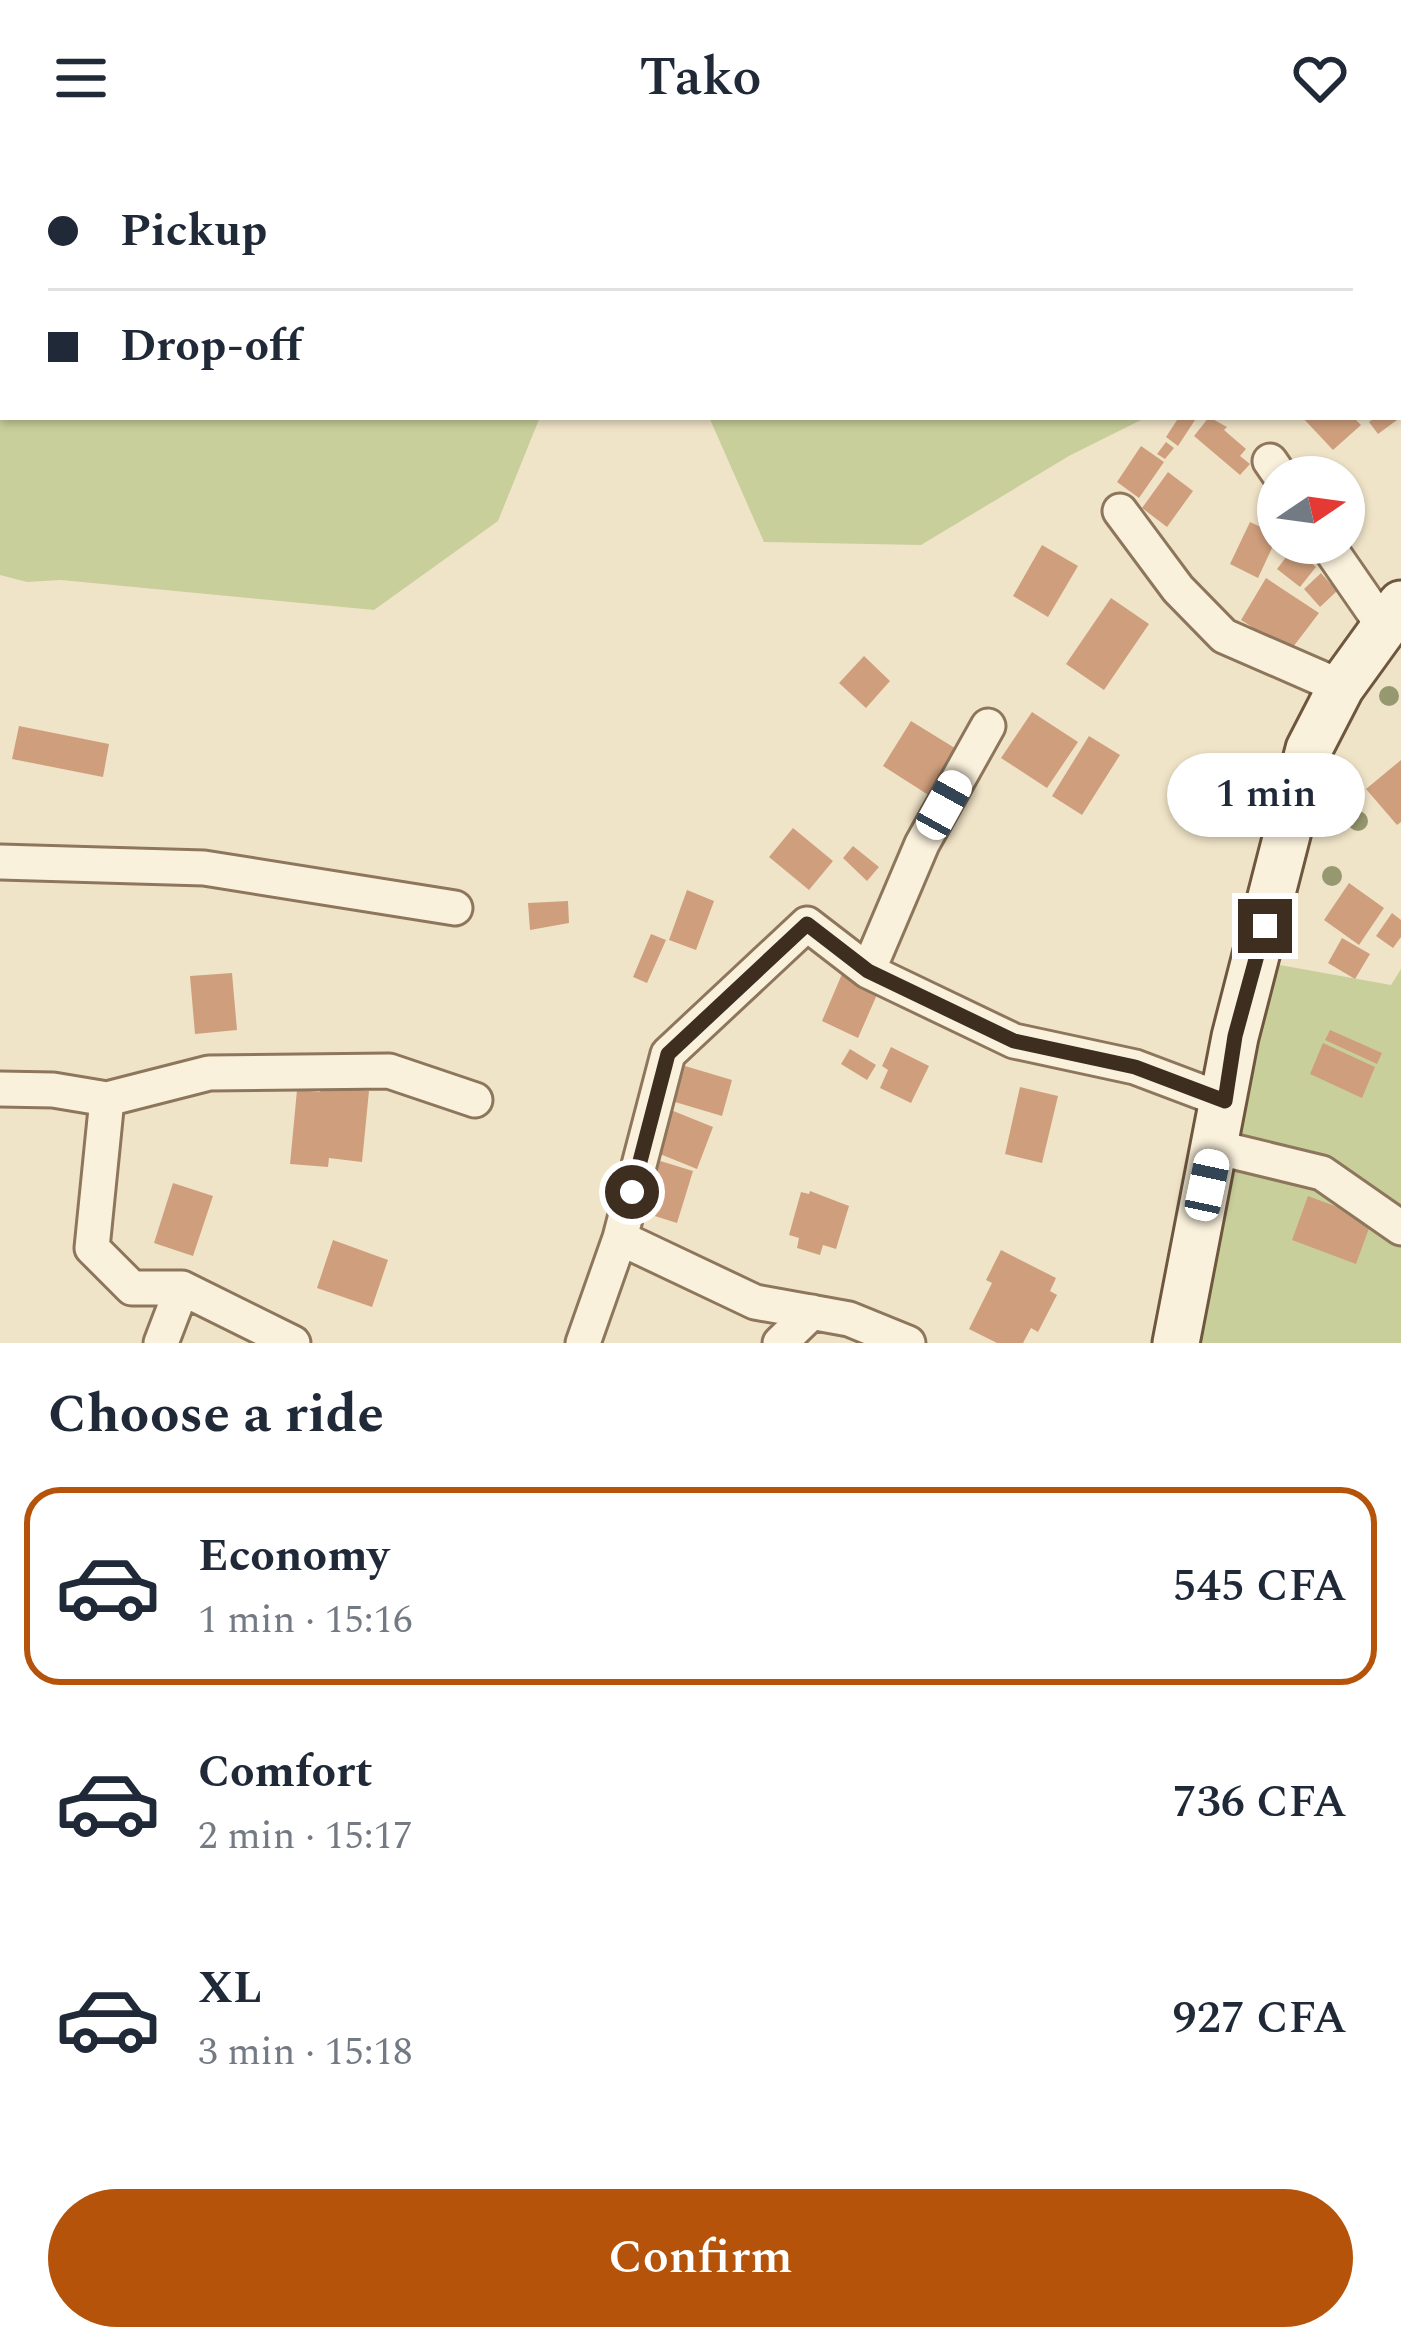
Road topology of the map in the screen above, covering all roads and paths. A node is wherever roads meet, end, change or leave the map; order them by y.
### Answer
1 (1120, 511) dead end
2 (1345, 564) edge
3 (1392, 615) edge
4 (1341, 687) junction
5 (988, 726) dead end
6 (0, 862) edge
7 (455, 908) dead end
8 (868, 971) junction
9 (0, 1088) edge
10 (107, 1099) junction
11 (475, 1100) dead end
12 (1225, 1101) junction
13 (1215, 1148) junction
14 (1401, 1228) edge
15 (620, 1238) junction
16 (182, 1288) junction
17 (812, 1312) junction
18 (161, 1343) edge
19 (292, 1343) edge
20 (584, 1343) edge
21 (780, 1343) edge
22 (908, 1343) edge
23 (1176, 1343) edge

1 - 4 street
2 - 3 street
3 - 4 street
4 - 12 street
5 - 8 street
6 - 7 street
8 - 12 street
8 - 15 street
9 - 10 street
10 - 11 street
10 - 16 street
12 - 13 street
13 - 14 street
13 - 23 street
15 - 17 street
15 - 20 street
16 - 18 street
16 - 19 street
17 - 21 street
17 - 22 street

